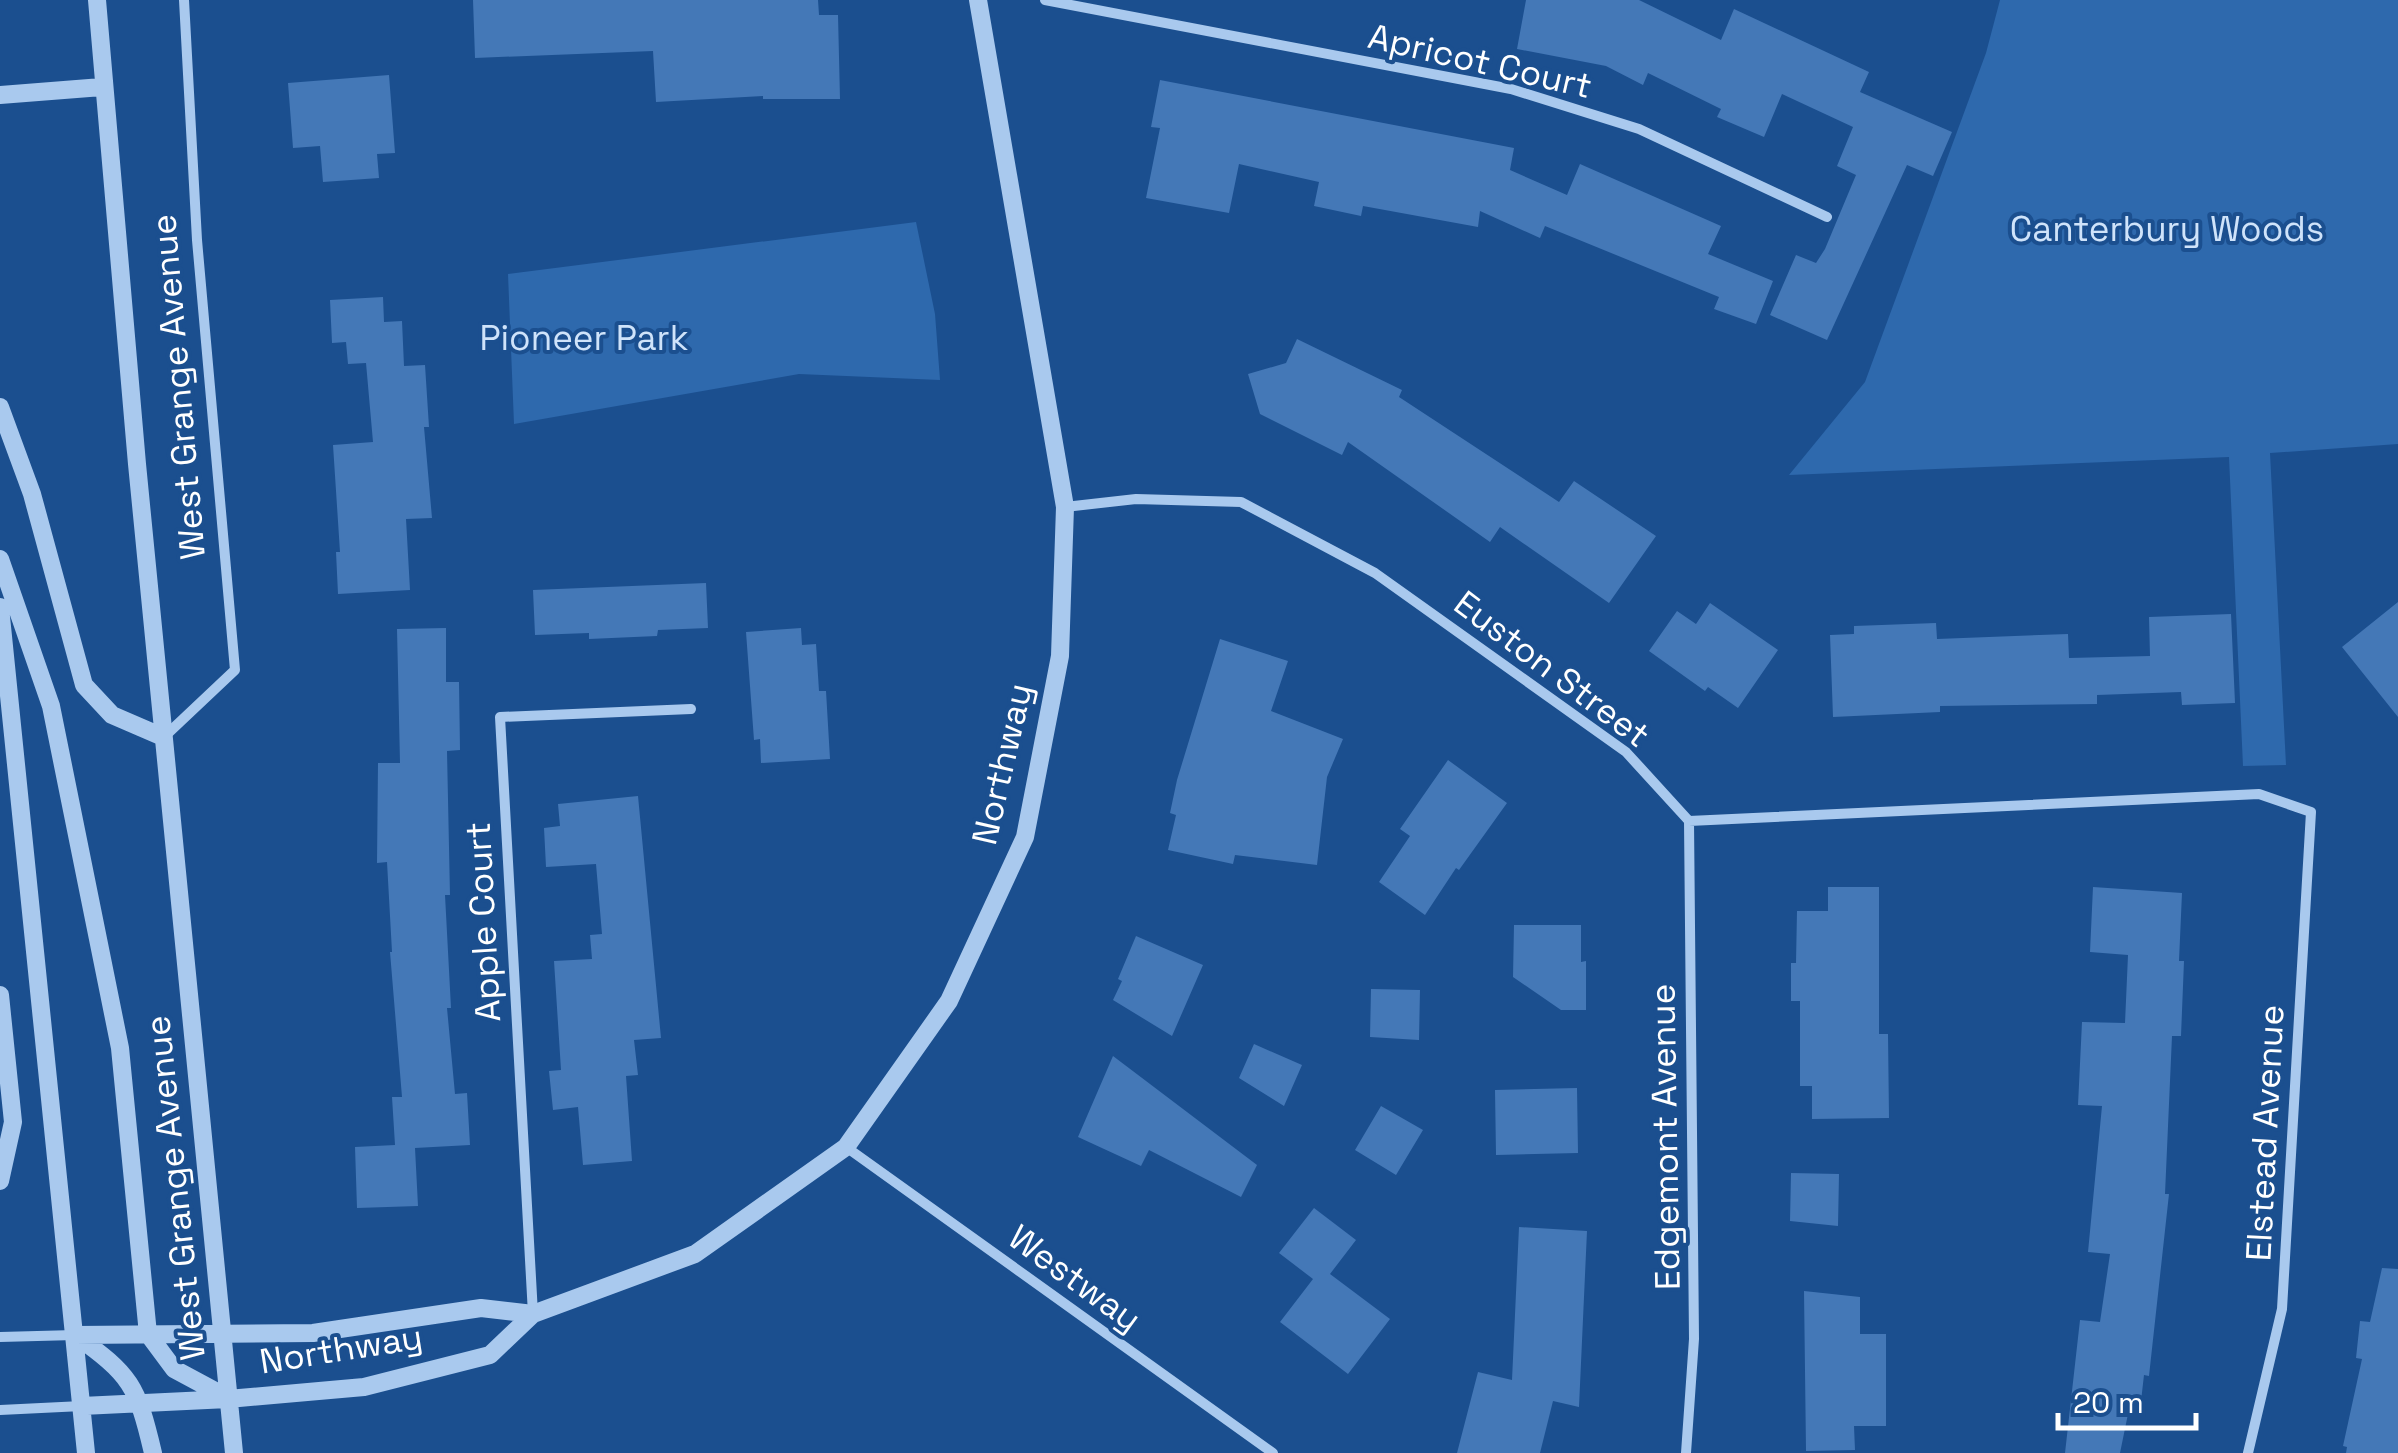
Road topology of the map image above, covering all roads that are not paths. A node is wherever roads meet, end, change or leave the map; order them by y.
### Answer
1 (97, 0) edge
2 (184, 0) edge
3 (978, 0) edge
4 (1045, 0) edge
5 (102, 87) junction
6 (0, 95) edge
7 (1827, 217) dead end
8 (0, 407) edge
9 (1065, 507) junction
10 (0, 559) edge
11 (0, 606) edge
12 (691, 709) dead end
13 (163, 737) junction
14 (1689, 821) junction
15 (0, 995) edge
16 (846, 1146) junction
17 (0, 1181) edge
18 (533, 1314) junction
19 (148, 1334) junction
20 (222, 1334) junction
21 (75, 1335) junction
22 (0, 1337) edge
23 (228, 1399) junction
24 (141, 1403) junction
25 (82, 1406) junction
26 (0, 1410) edge
27 (86, 1453) edge
28 (153, 1453) edge
29 (234, 1453) edge
30 (1272, 1453) edge
31 (1686, 1453) edge
32 (2248, 1453) edge

1 - 5 street, West Grange Avenue
2 - 13 street, West Grange Avenue
3 - 9 street, Northway
4 - 7 street, Apricot Court
5 - 6 street
5 - 13 street, West Grange Avenue
8 - 13 street
9 - 14 street, Euston Street
9 - 16 street, Northway
10 - 19 street
11 - 21 street
12 - 18 street, Apple Court
13 - 20 street, West Grange Avenue
14 - 31 street, Edgemont Avenue
14 - 32 street, Elstead Avenue
15 - 17 street
16 - 18 street, Northway
16 - 30 street, Westway
18 - 20 street, Northway
18 - 23 street, Northway
19 - 20 street, Northway
19 - 21 street, Northway
19 - 23 street
20 - 23 street, West Grange Avenue
21 - 22 street
21 - 24 street
21 - 25 street
23 - 24 street, Northway
23 - 29 street, West Grange Avenue
24 - 25 street, Northway
24 - 28 street
25 - 26 street
25 - 27 street

